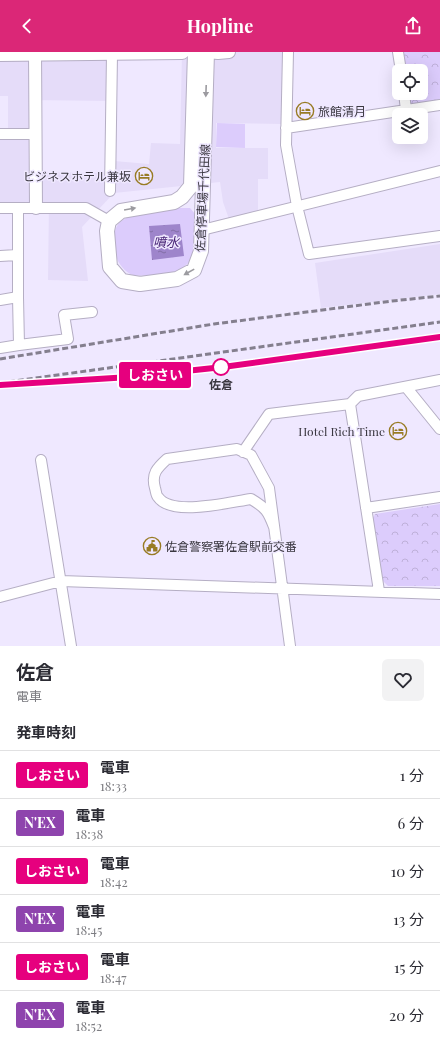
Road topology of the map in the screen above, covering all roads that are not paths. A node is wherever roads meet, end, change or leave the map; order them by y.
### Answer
1 (182, 52) edge
2 (195, 52) edge
3 (201, 52) edge
4 (207, 52) edge
5 (229, 52) edge
6 (288, 52) edge
7 (398, 52) edge
8 (35, 53) edge
9 (0, 54) edge
10 (112, 54) junction
11 (400, 64) edge
12 (440, 105) edge
13 (420, 108) edge
14 (392, 112) edge
15 (286, 128) junction
16 (0, 134) edge
17 (36, 134) junction
18 (440, 171) edge
19 (110, 191) dead end
20 (297, 206) junction
21 (0, 208) edge
22 (18, 208) junction
23 (36, 208) junction
24 (109, 221) junction
25 (202, 230) junction
26 (440, 236) edge
27 (17, 255) junction
28 (0, 256) edge
29 (18, 298) junction
30 (0, 300) edge
31 (92, 312) dead end
32 (20, 345) junction
33 (0, 348) edge
34 (440, 380) edge
35 (406, 387) junction
36 (350, 404) junction
37 (440, 429) edge
38 (243, 452) junction
39 (41, 460) dead end
40 (440, 497) edge
41 (366, 508) junction
42 (274, 527) junction
43 (61, 580) junction
44 (282, 588) junction
45 (379, 592) junction
46 (440, 594) edge
47 (0, 597) edge
48 (70, 646) edge
49 (290, 646) edge

1 - 10 main road
24 -> 2 main road, 佐倉停車場千代田線
3 - 4 main road
4 - 5 street
4 -> 25 main road, 佐倉停車場千代田線
6 - 15 street
7 - 11 street
8 - 9 main road
8 - 10 main road
8 - 17 street
10 - 19 street
12 - 13 street
14 - 15 street
15 - 20 street
16 - 17 street
17 - 23 street
18 - 20 street
20 - 25 street
20 - 26 street
21 - 22 street
22 - 23 street
22 - 27 street
23 - 24 street
25 -> 24 main road, 佐倉停車場千代田線
27 - 28 street
27 - 29 street
29 - 30 street
29 - 32 street
31 - 32 street
32 - 33 street
34 - 35 street
35 - 36 street
35 - 37 street
36 - 38 street
36 - 41 street
38 - 42 street
38 - 42 street
39 - 43 street
40 - 41 street
41 - 45 street
42 - 44 street
43 - 44 street
43 - 47 street
43 - 48 street
44 - 45 street
44 - 49 street
45 - 46 street

